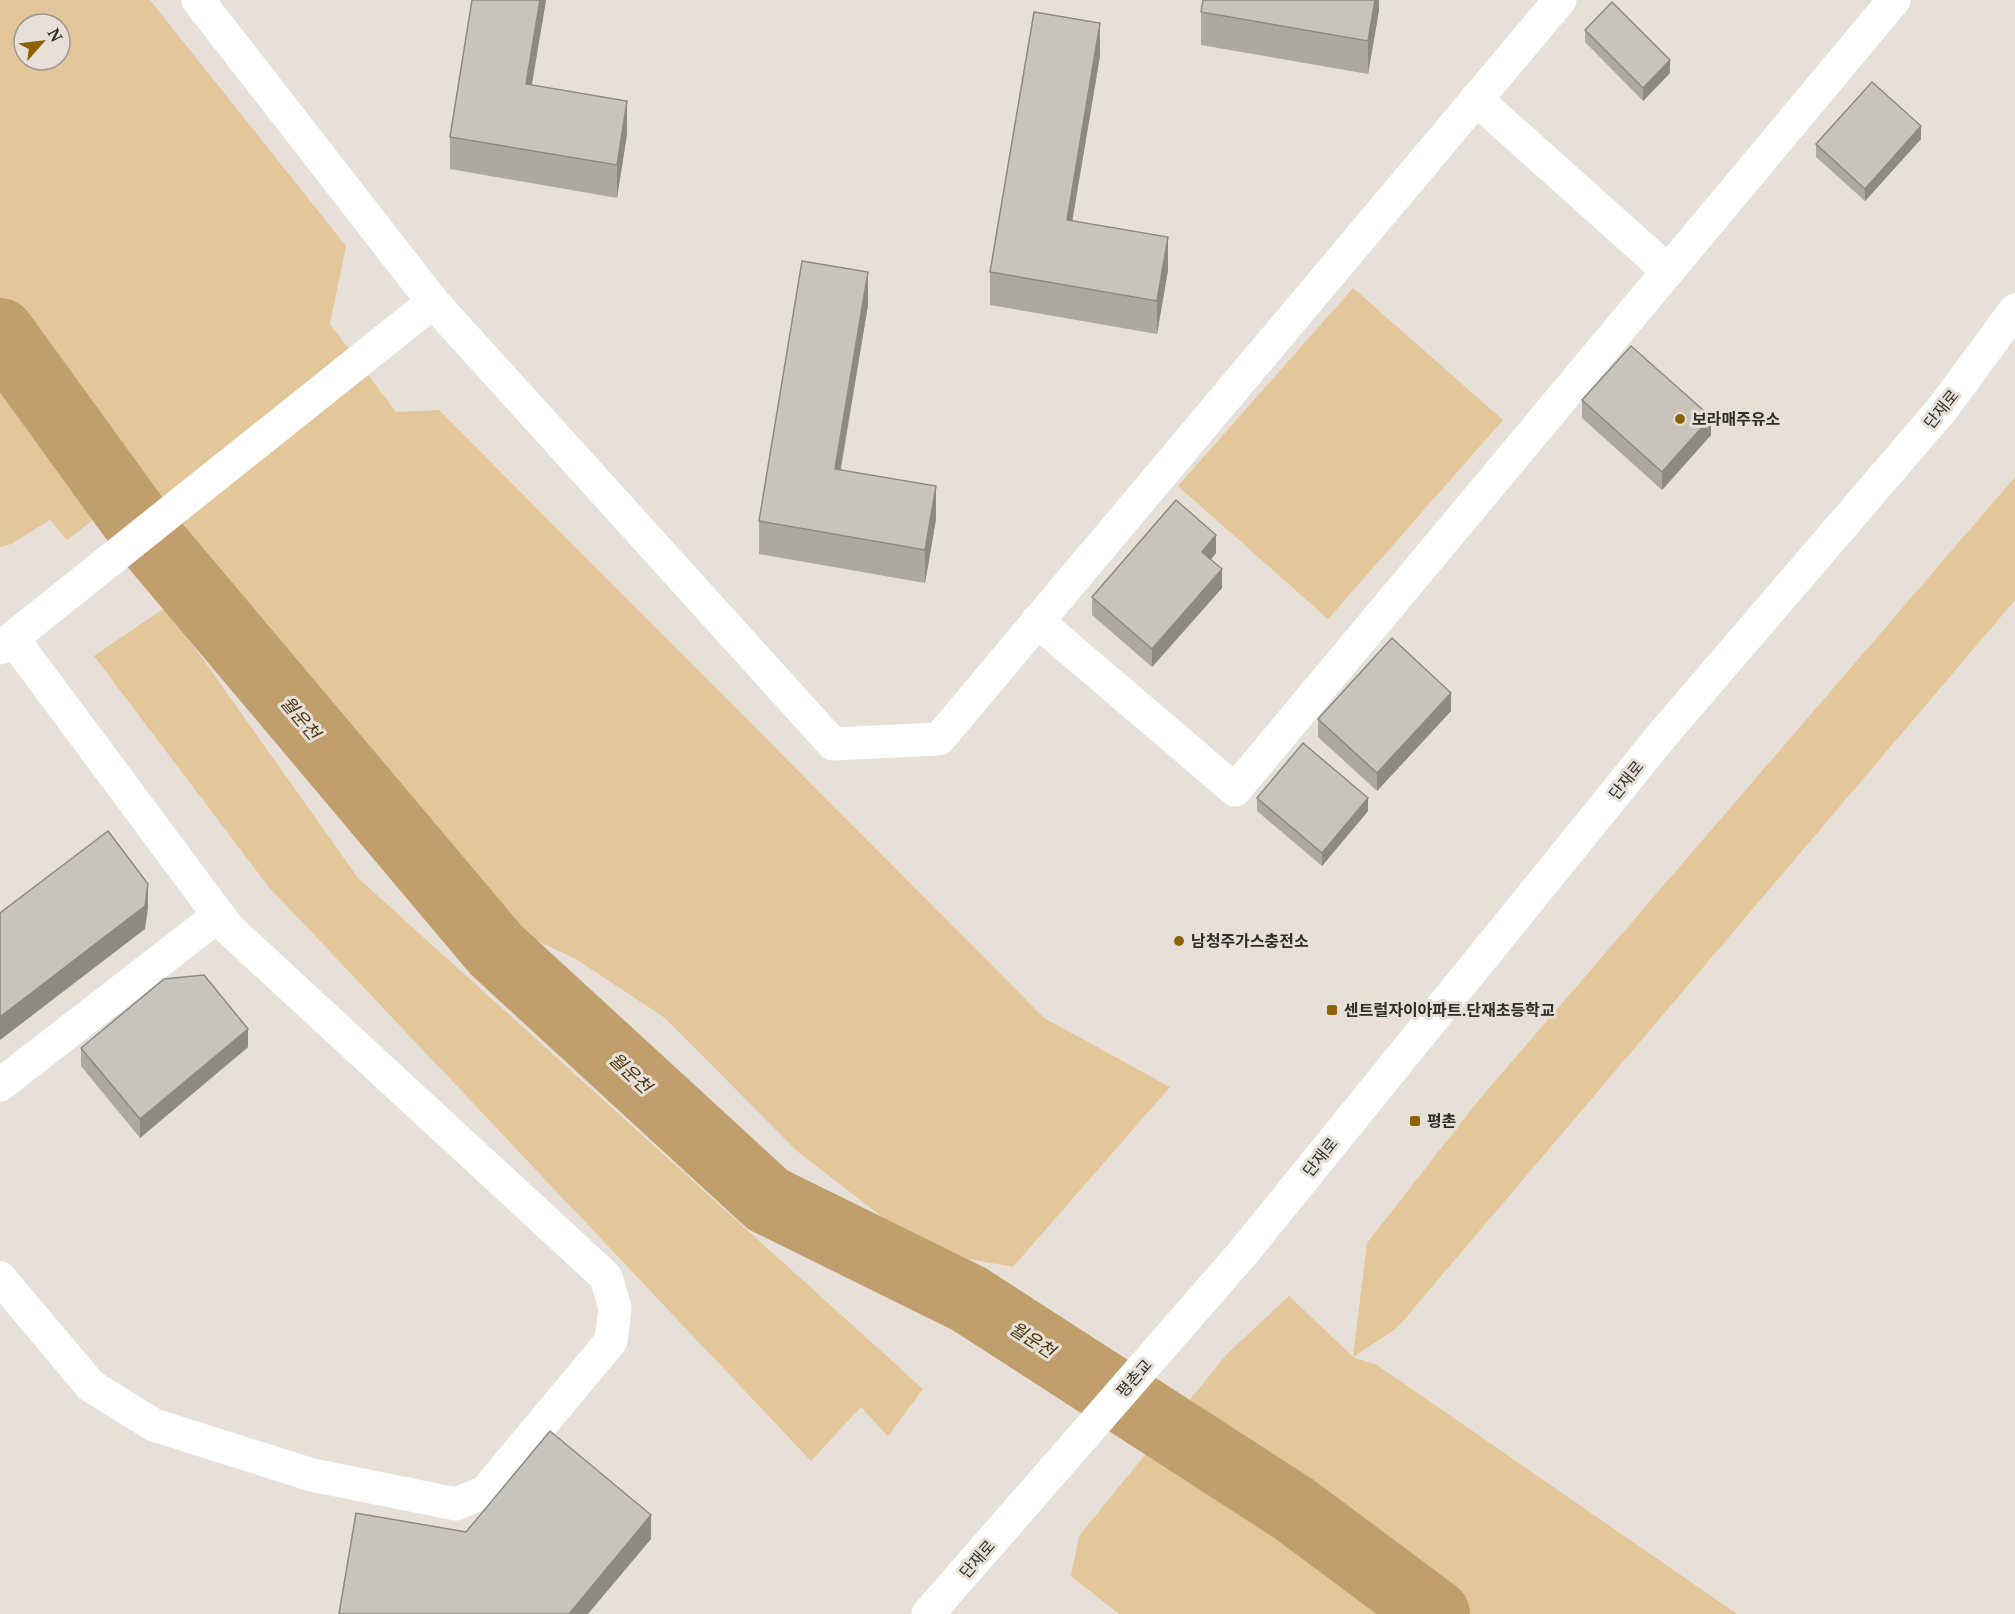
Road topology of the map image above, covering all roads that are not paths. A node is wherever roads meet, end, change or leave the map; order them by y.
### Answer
1 (198, 0) edge
2 (1560, 0) edge
3 (1894, 0) edge
4 (1476, 99) junction
5 (1668, 271) junction
6 (433, 302) junction
7 (2015, 310) edge
8 (1037, 621) junction
9 (6, 643) edge
10 (219, 915) junction
11 (0, 1085) edge
12 (1242, 1254) joint
13 (0, 1278) edge
14 (1025, 1503) joint
15 (928, 1614) edge

1 - 6 street
2 - 4 street
3 - 5 street
4 - 5 street
4 - 8 street
5 - 8 street
6 - 8 street
6 - 9 street
7 - 12 street, 단재로
9 - 10 street
10 - 11 street
10 - 13 street
12 - 14 street, 평촌교
14 - 15 street, 단재로

